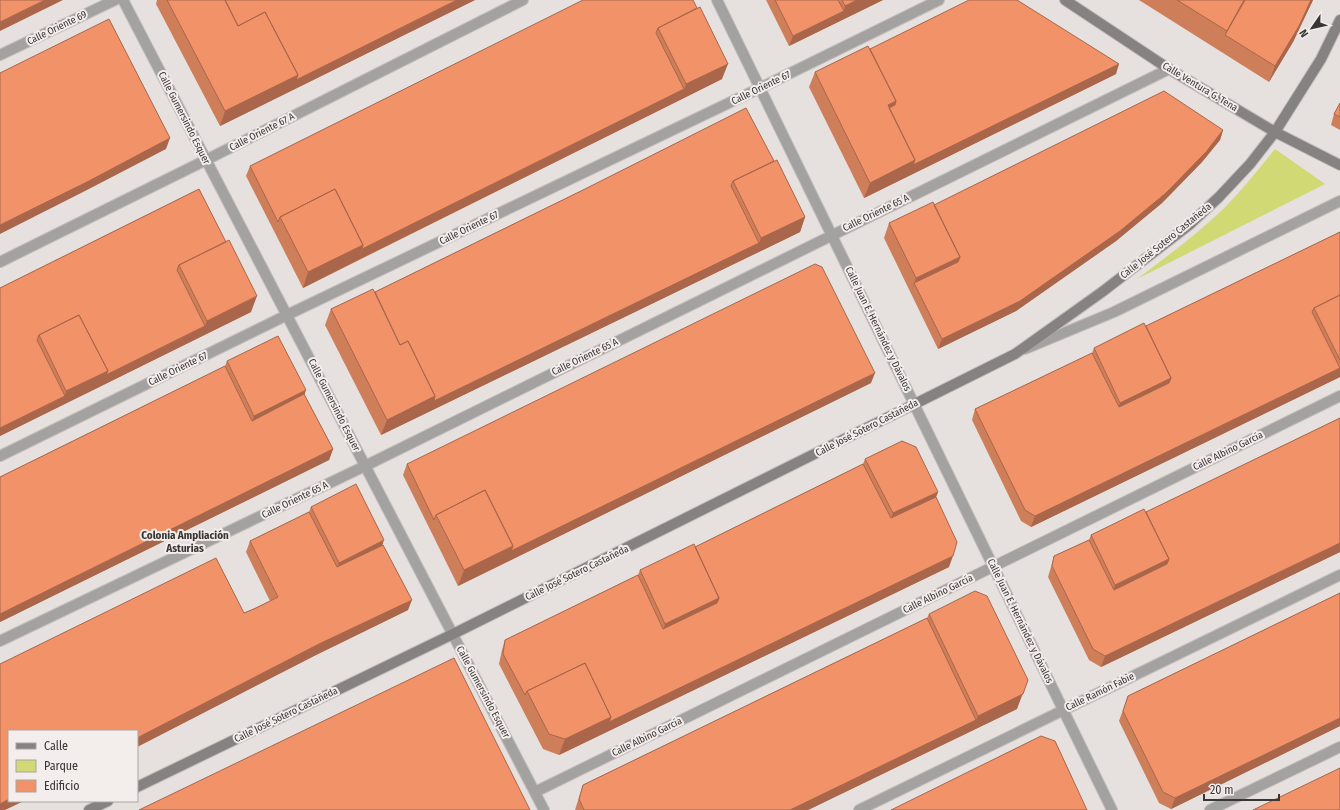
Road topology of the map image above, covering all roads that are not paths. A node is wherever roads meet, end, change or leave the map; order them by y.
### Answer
1 (115, 0) edge
2 (123, 0) edge
3 (523, 0) edge
4 (717, 0) edge
5 (939, 0) edge
6 (1065, 0) edge
7 (1340, 20) edge
8 (0, 55) edge
9 (1169, 69) junction
10 (760, 88) junction
11 (1275, 132) junction
12 (206, 160) junction
13 (1340, 165) edge
14 (1340, 201) edge
15 (832, 235) junction
16 (0, 262) edge
17 (287, 315) junction
18 (1015, 354) junction
19 (1340, 396) edge
20 (914, 405) junction
21 (0, 456) edge
22 (365, 466) junction
23 (994, 567) junction
24 (1340, 575) edge
25 (453, 634) junction
26 (0, 641) edge
27 (1064, 710) junction
28 (1340, 747) edge
29 (138, 787) edge
30 (535, 792) junction
31 (106, 802) edge
32 (89, 810) edge
33 (544, 810) edge
34 (859, 810) edge
35 (1112, 810) edge
36 (1210, 810) edge

1 - 8 street, Calle Oriente 69
2 - 12 street, Calle Gumersindo Esquer
3 - 12 street, Calle Oriente 67 A
4 - 10 street, Calle Juan E. Hernández y Dávalos
5 - 10 street, Calle Oriente 67
6 - 9 street, Calle Ventura G. Tena
7 - 11 street, Calle José Sotero Castañeda
9 - 11 street, Calle Ventura G. Tena
9 - 15 street, Calle Oriente 65 A
10 - 15 street, Calle Juan E. Hernández y Dávalos
10 - 17 street, Calle Oriente 67
11 - 13 street, Calle Ventura G. Tena
11 - 18 street, Calle José Sotero Castañeda
12 - 16 street, Calle Oriente 67 A
12 - 17 street, Calle Gumersindo Esquer
14 - 18 street, Calle José Sotero Castañeda
15 - 20 street, Calle Juan E. Hernández y Dávalos
15 - 22 street, Calle Oriente 65 A
17 - 21 street, Calle Oriente 67
17 - 22 street, Calle Gumersindo Esquer
18 - 20 street, Calle José Sotero Castañeda
19 - 23 street, Calle Albino García
20 - 23 street, Calle Juan E. Hernández y Dávalos
20 - 25 street, Calle José Sotero Castañeda
22 - 25 street, Calle Gumersindo Esquer
22 - 26 street, Calle Oriente 65 A
23 - 27 street, Calle Juan E. Hernández y Dávalos
23 - 30 street, Calle Albino García
24 - 27 street, Calle Ramón Fabie
25 - 29 street, Calle José Sotero Castañeda
25 - 30 street, Calle Gumersindo Esquer
27 - 34 street, Calle Ramón Fabie
27 - 35 street, Calle Juan E. Hernández y Dávalos
28 - 36 street
30 - 33 street, Calle Gumersindo Esquer
31 - 32 street

